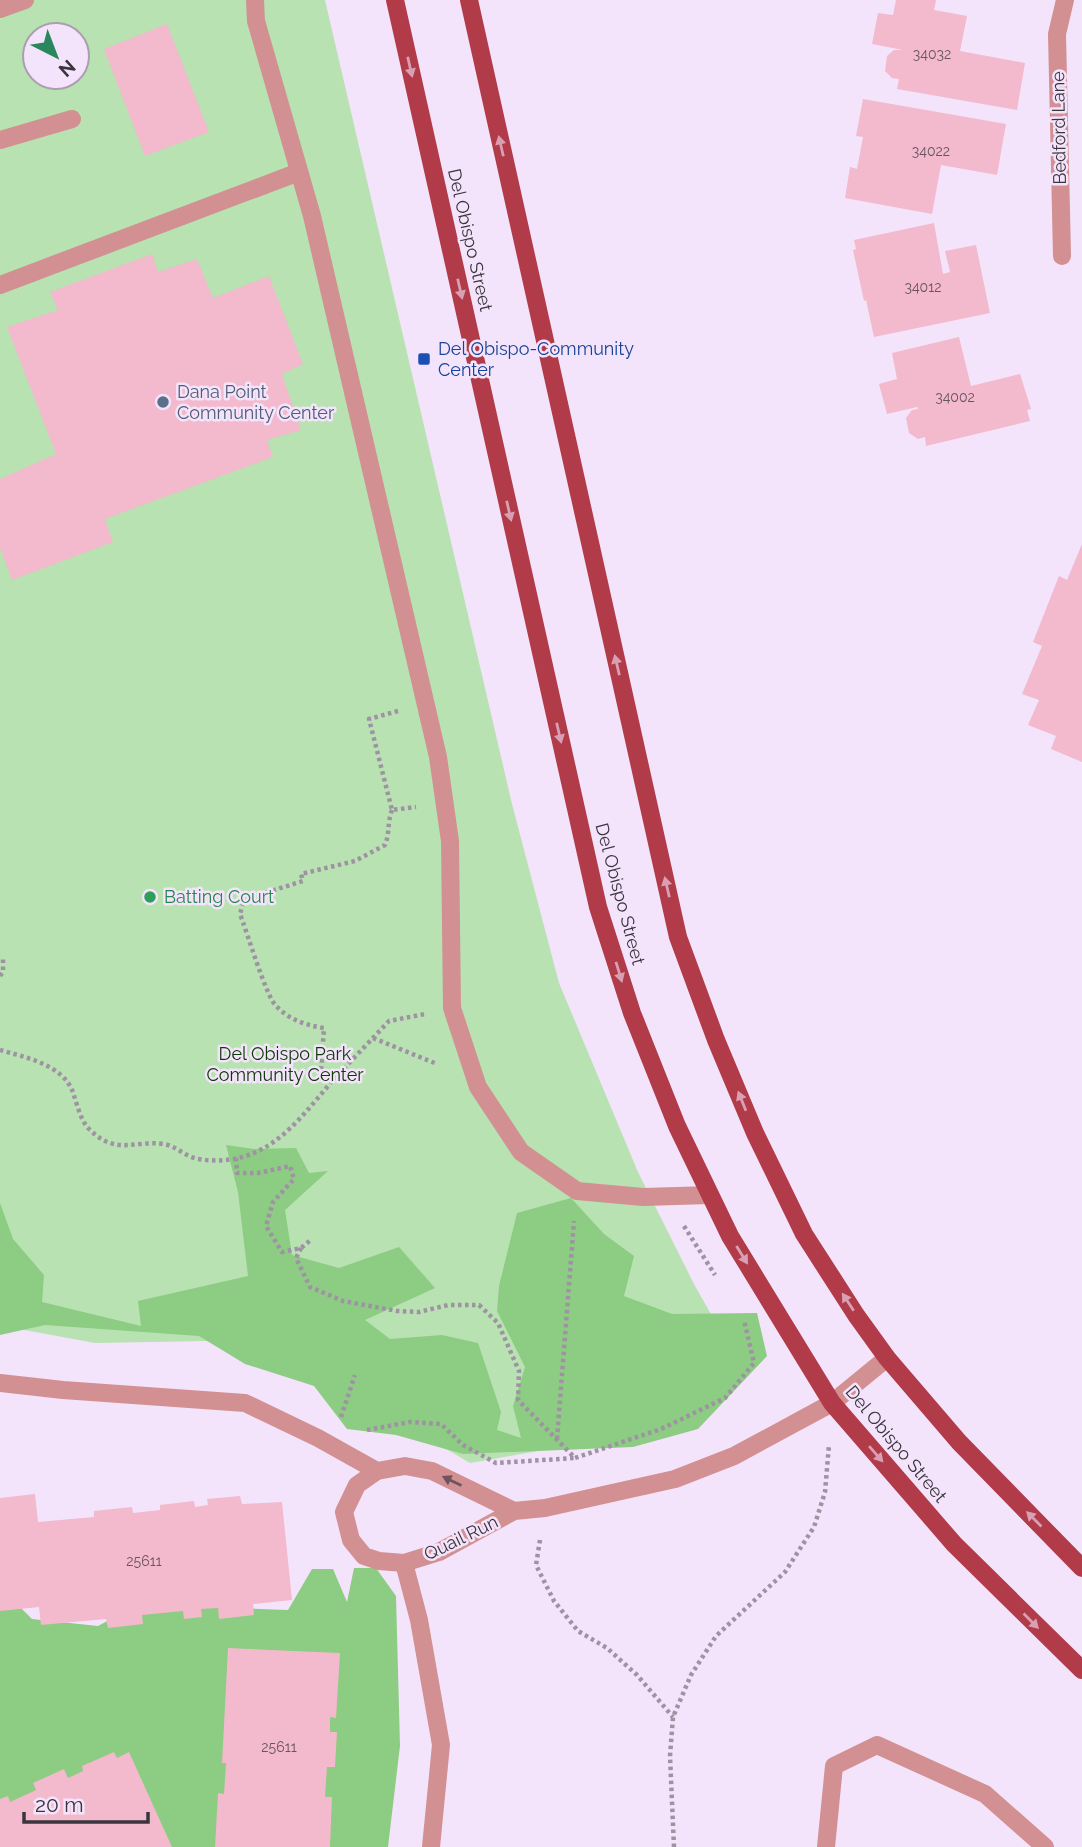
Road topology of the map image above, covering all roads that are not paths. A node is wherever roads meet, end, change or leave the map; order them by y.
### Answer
1 (25, 0) edge
2 (255, 0) edge
3 (395, 0) edge
4 (469, 0) edge
5 (1065, 0) edge
6 (0, 9) edge
7 (72, 119) dead end
8 (0, 139) edge
9 (299, 172) junction
10 (1062, 256) dead end
11 (0, 285) edge
12 (710, 1195) junction
13 (887, 1358) junction
14 (0, 1383) edge
15 (832, 1403) junction
16 (377, 1471) junction
17 (514, 1511) junction
18 (404, 1563) junction
19 (1082, 1568) edge
20 (1082, 1670) edge
21 (431, 1847) edge
22 (826, 1847) edge
23 (1045, 1847) edge

1 - 6 street
2 - 9 street
3 -> 12 main road, Del Obispo Street
13 -> 4 main road
5 - 10 street, Bedford Lane
7 - 8 street
9 - 11 street
9 - 12 street
12 -> 15 main road, Del Obispo Street
13 - 15 street, Quail Run
19 -> 13 main road
14 - 16 street
15 - 17 street, Quail Run
15 -> 20 main road, Del Obispo Street
17 -> 16 street, Quail Run
16 - 18 street, Quail Run
17 - 18 street, Quail Run
18 - 21 street
22 - 23 street

